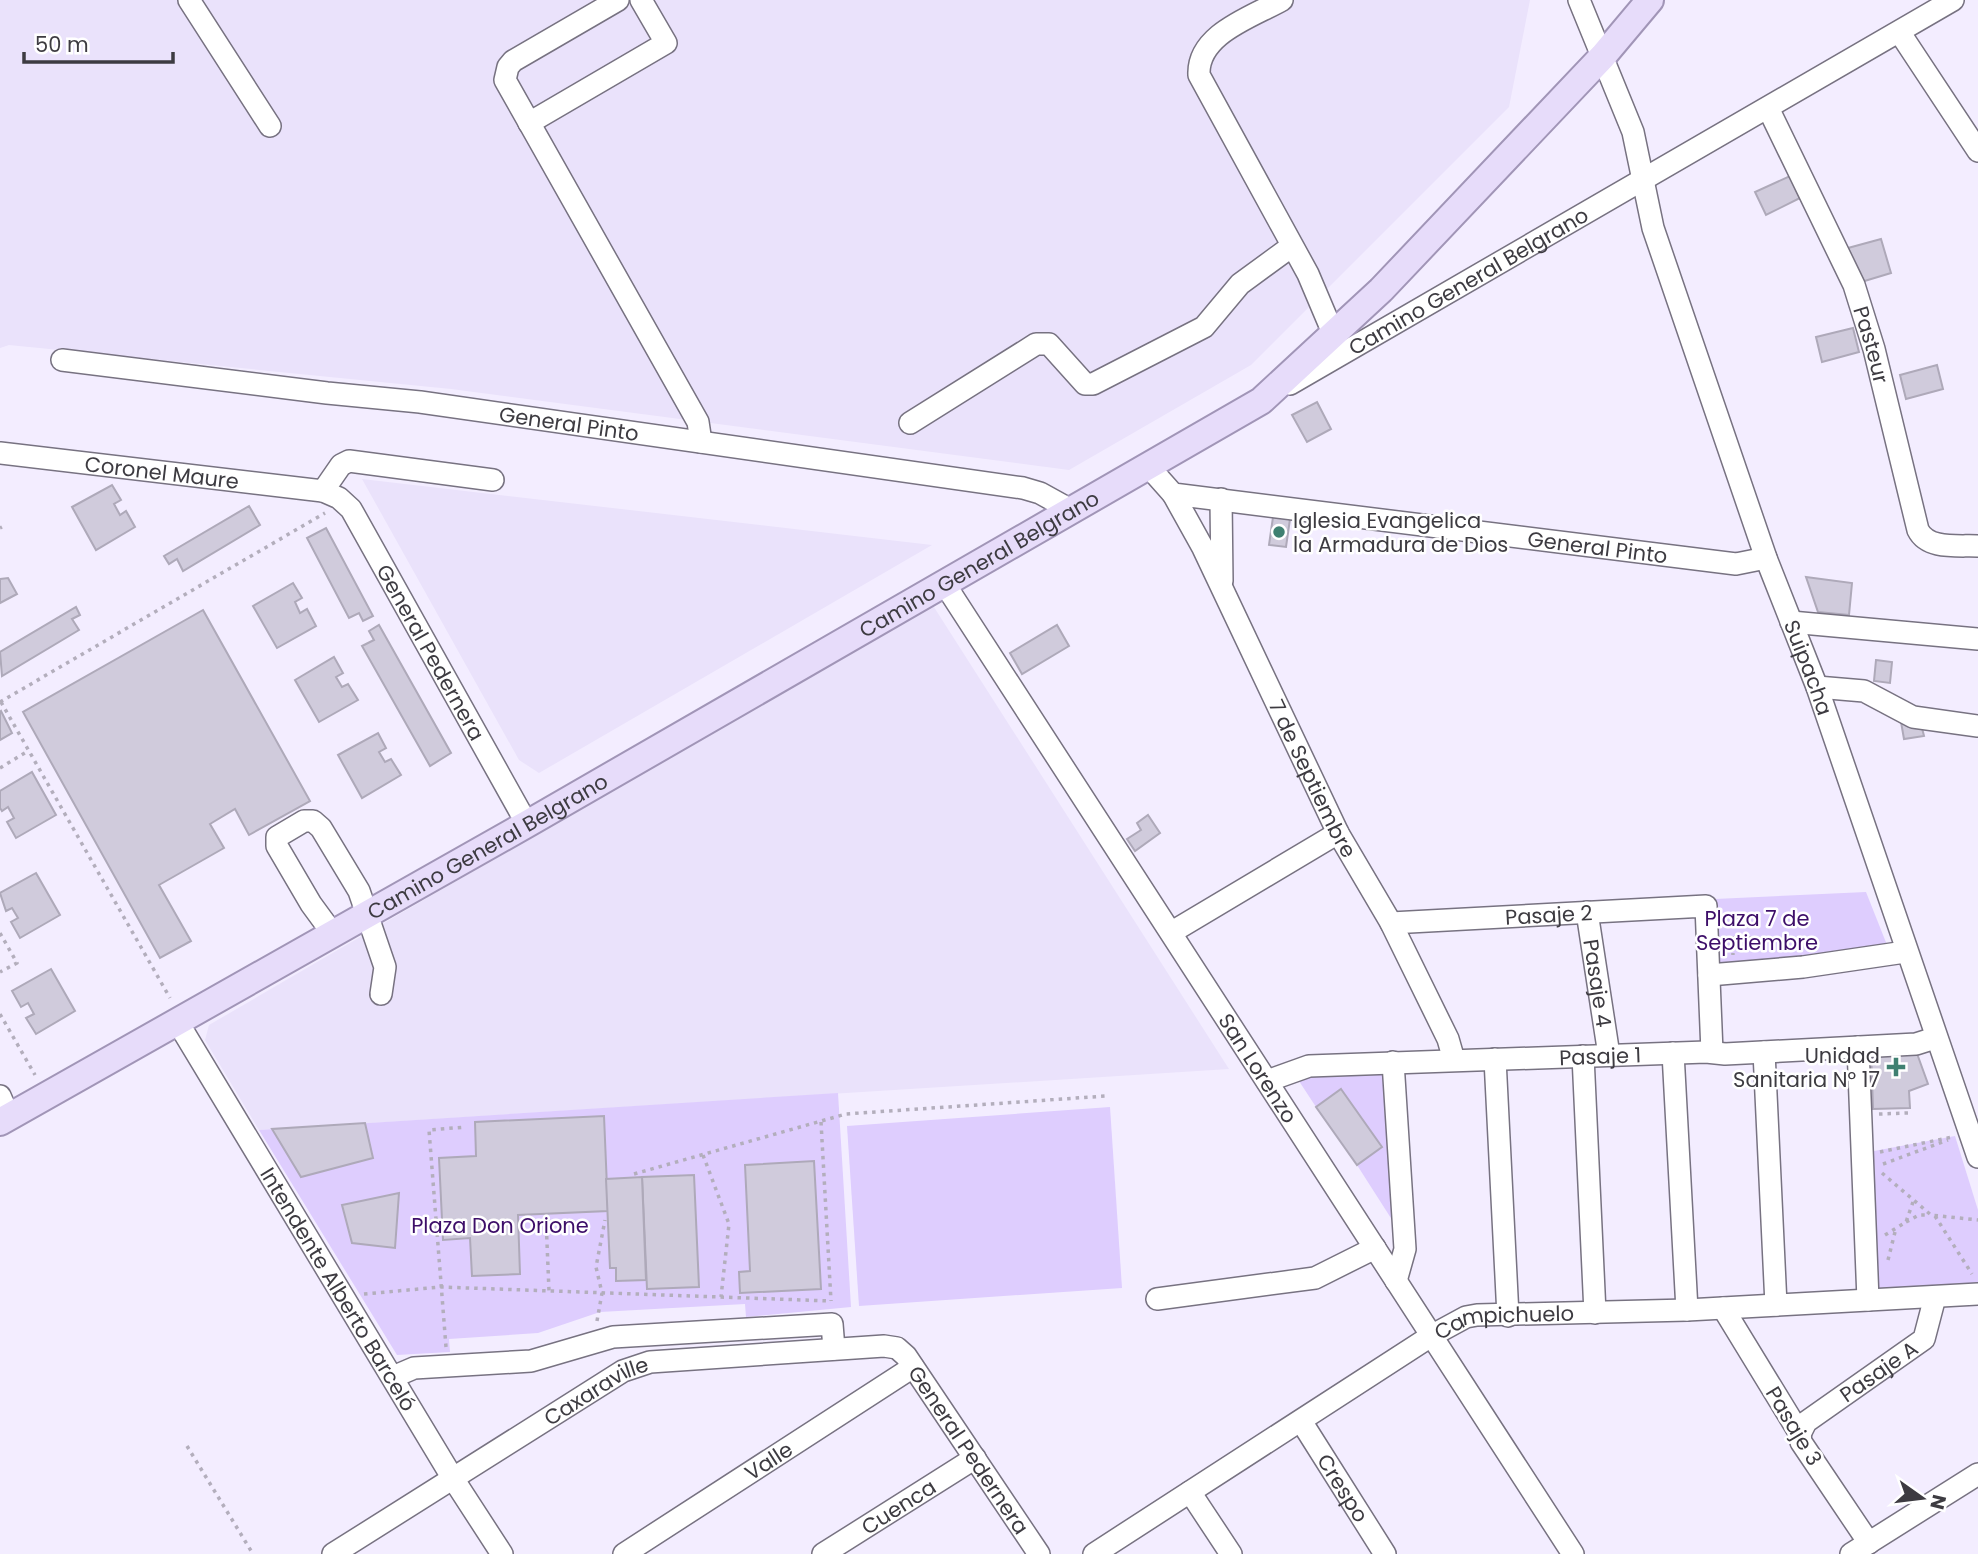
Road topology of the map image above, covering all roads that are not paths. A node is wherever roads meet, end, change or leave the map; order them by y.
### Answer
1 (189, 0) edge
2 (618, 0) edge
3 (641, 0) edge
4 (1282, 0) edge
5 (1578, 0) edge
6 (1650, 0) edge
7 (1953, 0) edge
8 (1900, 33) junction
9 (1603, 57) junction
10 (1768, 108) junction
11 (529, 122) junction
12 (270, 126) dead end
13 (1978, 151) edge
14 (1643, 179) junction
15 (1292, 246) junction
16 (1334, 334) junction
17 (62, 360) dead end
18 (1261, 401) junction
19 (909, 423) dead end
20 (701, 442) junction
21 (0, 453) edge
22 (1149, 467) junction
23 (493, 480) dead end
24 (323, 491) junction
25 (1173, 494) junction
26 (1221, 499) junction
27 (1069, 509) junction
28 (1978, 546) edge
29 (1766, 558) junction
30 (944, 583) junction
31 (1223, 590) junction
32 (1791, 622) junction
33 (1978, 639) edge
34 (1816, 687) junction
35 (1978, 726) edge
36 (527, 824) junction
37 (1338, 833) junction
38 (1587, 912) junction
39 (365, 915) junction
40 (1391, 923) junction
41 (1172, 932) junction
42 (332, 934) junction
43 (1905, 952) junction
44 (1709, 975) junction
45 (380, 994) dead end
46 (174, 1010) junction
47 (1935, 1038) junction
48 (1858, 1047) junction
49 (1712, 1052) junction
50 (1764, 1052) junction
51 (1673, 1053) junction
52 (1609, 1055) junction
53 (1583, 1056) junction
54 (1495, 1059) junction
55 (1454, 1060) junction
56 (1393, 1062) junction
57 (1267, 1082) junction
58 (1970, 1105) edge
59 (3, 1112) edge
60 (1978, 1157) edge
61 (1375, 1248) junction
62 (1396, 1281) junction
63 (1978, 1294) edge
64 (1935, 1297) junction
65 (1157, 1299) dead end
66 (1868, 1300) junction
67 (1776, 1305) junction
68 (1723, 1308) junction
69 (1687, 1310) junction
70 (1595, 1313) junction
71 (1508, 1316) junction
72 (1431, 1336) junction
73 (897, 1348) joint
74 (834, 1349) junction
75 (914, 1367) junction
76 (393, 1377) junction
77 (1301, 1421) junction
78 (1800, 1434) junction
79 (975, 1458) junction
80 (1978, 1474) edge
81 (452, 1477) junction
82 (1190, 1492) junction
83 (1860, 1548) edge
84 (333, 1554) edge
85 (502, 1554) edge
86 (624, 1554) edge
87 (823, 1554) edge
88 (1039, 1554) edge
89 (1094, 1554) edge
90 (1231, 1554) edge
91 (1385, 1554) edge
92 (1573, 1554) edge

1 - 12 street
2 - 11 street
3 - 11 street
4 - 15 street
5 - 9 street, Suipacha
6 - 9 main road
7 - 8 street, Camino General Belgrano
8 - 10 street, Camino General Belgrano
8 - 13 street
9 - 14 street, Suipacha
9 - 16 main road
10 - 14 street, Camino General Belgrano
10 - 28 street, Pasteur
11 - 20 street
14 - 18 street, Camino General Belgrano
14 - 29 street, Suipacha
15 - 16 street
15 - 19 street
16 - 18 main road
17 - 20 street, General Pinto
18 - 22 main road, Camino General Belgrano
20 - 27 street, General Pinto
21 - 24 street, Coronel Maure
22 - 25 street
22 - 27 main road, Camino General Belgrano
23 - 24 street
24 - 36 street, General Pedernera
25 - 26 street, General Pinto
25 - 31 street, 7 de Septiembre
26 - 29 street, General Pinto
26 - 31 street
27 - 30 main road, Camino General Belgrano
29 - 32 street, Suipacha
30 - 36 main road, Camino General Belgrano
30 - 41 street, San Lorenzo
31 - 37 street, 7 de Septiembre
32 - 33 street
32 - 34 street, Suipacha
34 - 35 street
34 - 43 street, Suipacha
36 - 39 main road, Camino General Belgrano
37 - 40 street, 7 de Septiembre
37 - 41 street
38 - 40 street, Pasaje 2
38 - 44 street, Pasaje 2
38 - 52 street, Pasaje 4
39 - 42 main road, Camino General Belgrano
39 - 42 street
39 - 45 street
40 - 55 street, 7 de Septiembre
41 - 57 street, San Lorenzo
42 - 46 main road, Camino General Belgrano
43 - 44 street
43 - 47 street, Suipacha
44 - 49 street
46 - 59 main road, Camino General Belgrano
46 - 76 street, Intendente Alberto Barceló
47 - 48 street, Pasaje 1
47 - 58 street, Suipacha
48 - 50 street, Pasaje 1
48 - 66 street
49 - 50 street, Pasaje 1
49 - 51 street, Pasaje 1
50 - 67 street
51 - 52 street, Pasaje 1
51 - 69 street
52 - 53 street, Pasaje 1
53 - 54 street, Pasaje 1
53 - 70 street
54 - 55 street, Pasaje 1
54 - 71 street
55 - 56 street, Pasaje 1
56 - 57 street, Pasaje 1
56 - 62 street
57 - 61 street, San Lorenzo
58 - 60 street, Suipacha
61 - 62 street, San Lorenzo
61 - 65 street
62 - 72 street, San Lorenzo
63 - 64 street, Campichuelo
64 - 66 street, Campichuelo
64 - 78 street, Pasaje A
66 - 67 street, Campichuelo
67 - 68 street, Campichuelo
68 - 69 street, Campichuelo
68 - 78 street, Pasaje 3
69 - 70 street, Campichuelo
70 - 71 street, Campichuelo
71 - 72 street, Campichuelo
72 - 77 street, Campichuelo
72 - 92 street, San Lorenzo
73 - 74 street, Caxaraville
73 - 75 street, General Pedernera
74 - 76 street
74 - 81 street, Caxaraville
75 - 79 street, General Pedernera
75 - 86 street, Valle
76 - 81 street, Intendente Alberto Barceló
77 - 82 street, Campichuelo
77 - 91 street, Crespo
78 - 83 street, Pasaje 3
79 - 87 street, Cuenca
79 - 88 street, General Pedernera
80 - 83 street
81 - 84 street, Caxaraville
81 - 85 street, Intendente Alberto Barceló
82 - 89 street, Campichuelo
82 - 90 street

